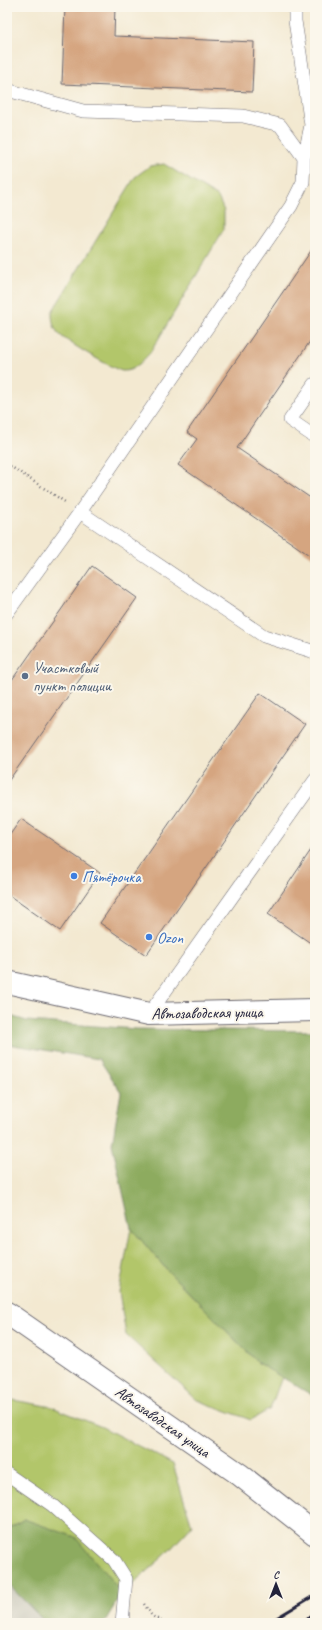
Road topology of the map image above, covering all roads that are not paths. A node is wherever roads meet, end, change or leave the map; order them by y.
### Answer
1 (295, 7) edge
2 (7, 90) edge
3 (313, 122) edge
4 (304, 158) junction
5 (315, 384) edge
6 (315, 437) edge
7 (80, 512) junction
8 (7, 613) edge
9 (315, 652) edge
10 (315, 780) edge
11 (7, 982) edge
12 (315, 1010) edge
13 (149, 1014) junction
14 (7, 1313) edge
15 (7, 1474) edge
16 (315, 1534) edge
17 (122, 1623) edge

1 - 3 lane
2 - 4 lane
3 - 4 lane
4 - 7 lane
5 - 6 lane
7 - 8 lane
7 - 9 lane
10 - 13 lane
11 - 13 main road, Автозаводская улица
12 - 13 main road, Автозаводская улица
14 - 16 main road, Автозаводская улица
15 - 17 lane

